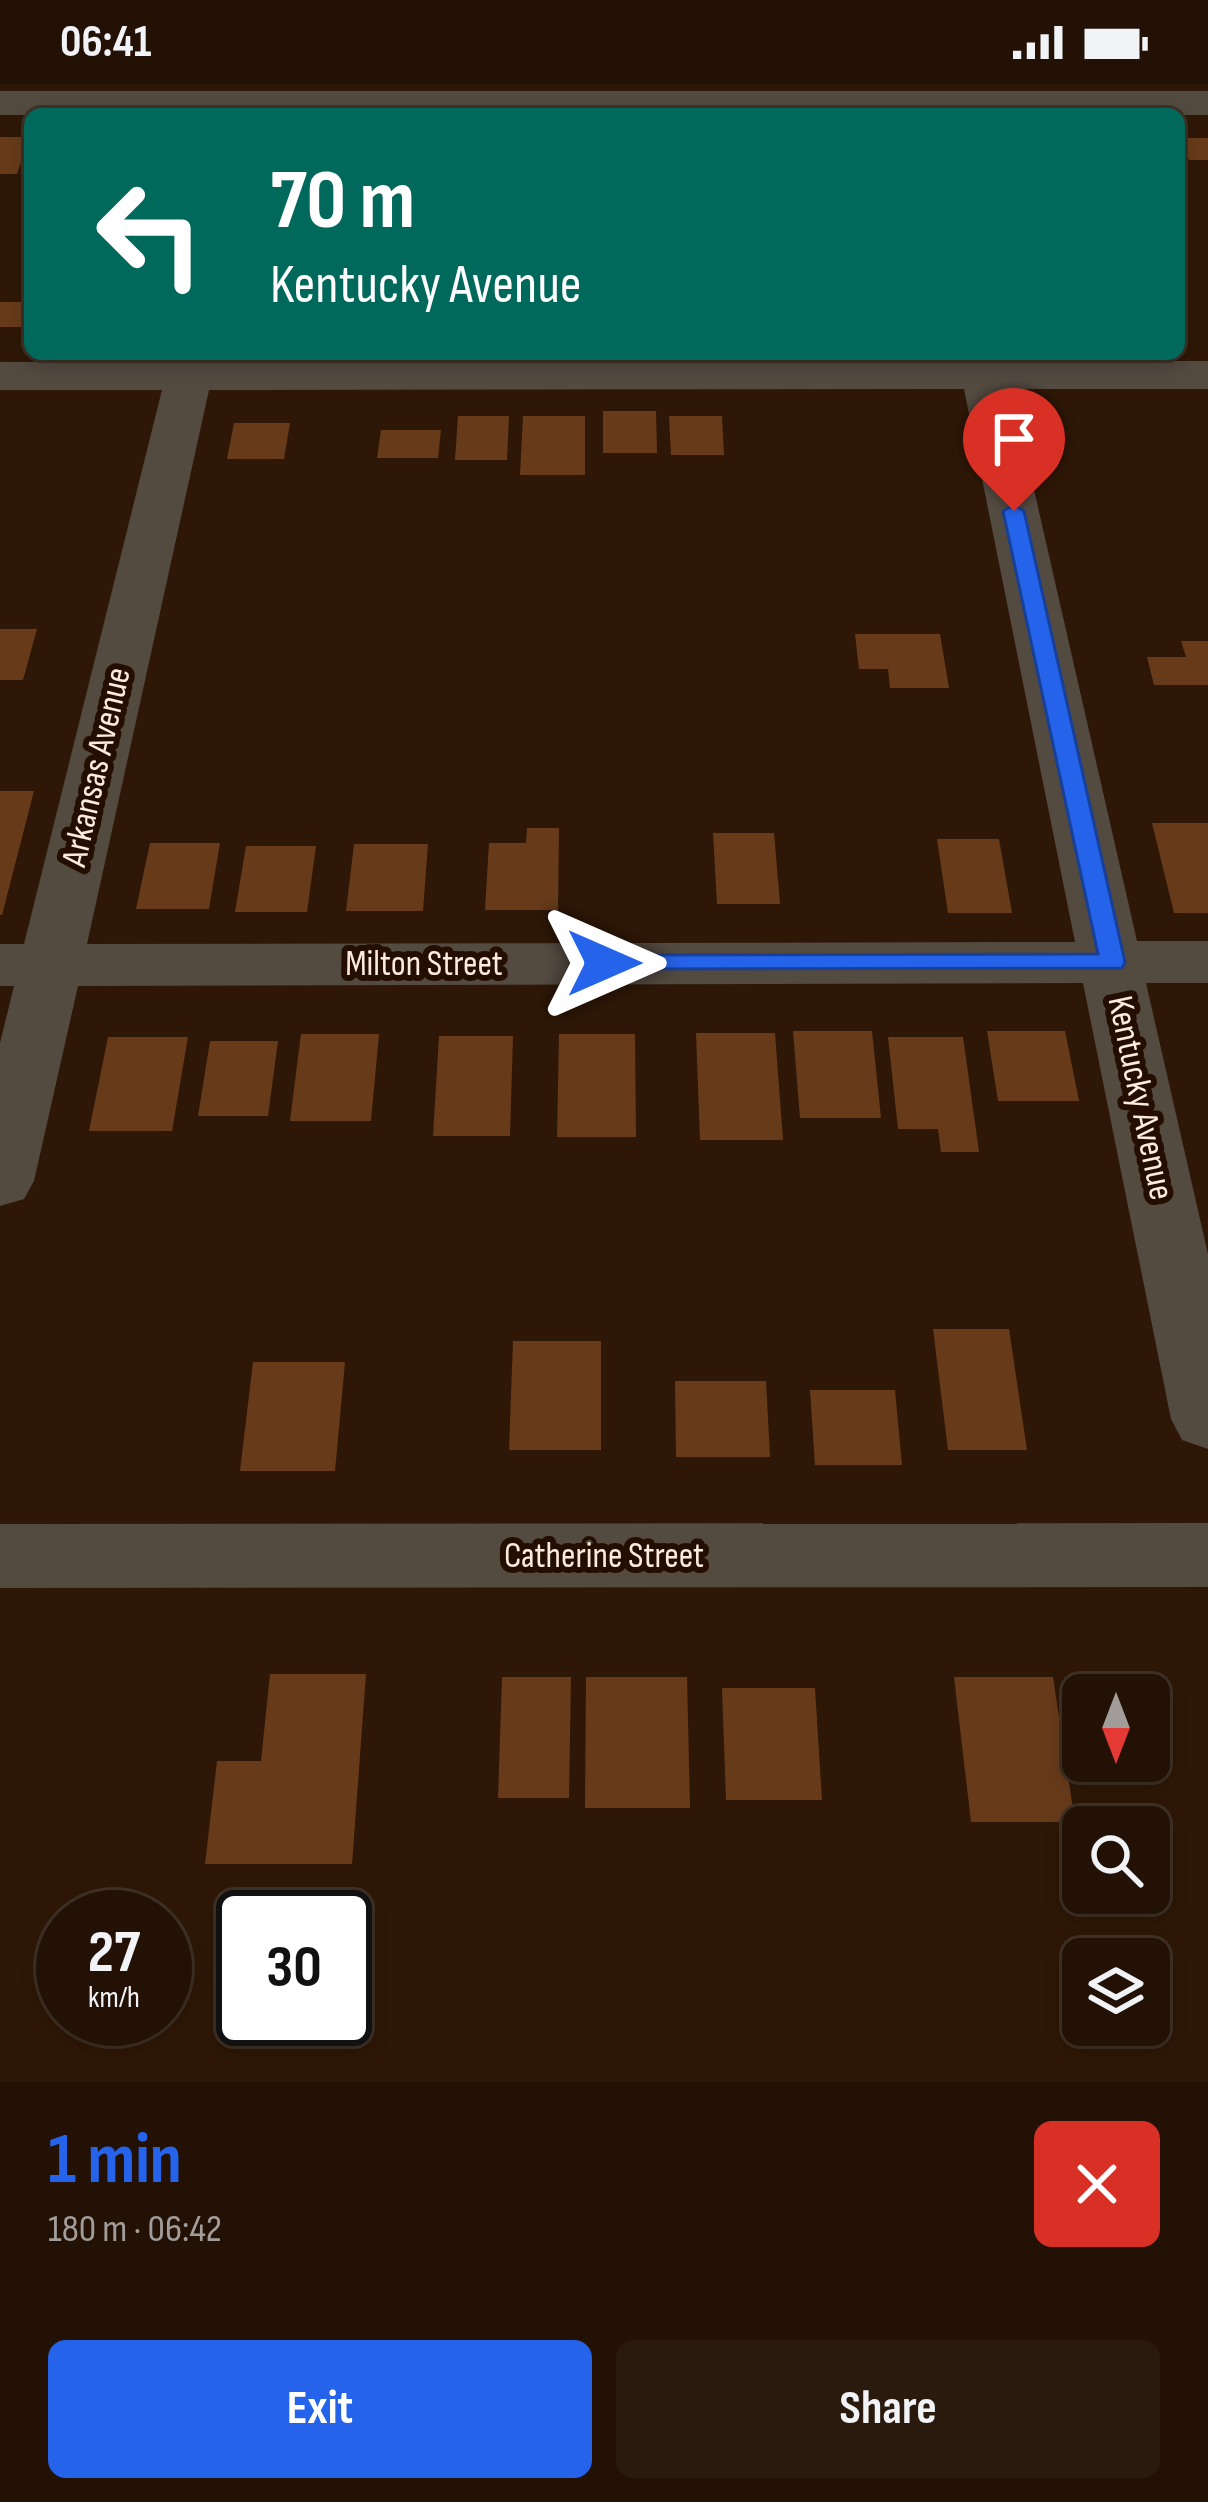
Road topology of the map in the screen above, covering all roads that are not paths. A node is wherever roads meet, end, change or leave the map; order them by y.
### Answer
1 (255, 100) edge
2 (924, 101) edge
3 (0, 103) edge
4 (1208, 103) edge
5 (191, 365) edge
6 (982, 365) edge
7 (1208, 375) edge
8 (0, 376) edge
9 (1112, 962) junction
10 (1208, 962) edge
11 (25, 964) edge
12 (0, 1181) edge
13 (1208, 1419) edge
14 (1208, 1555) edge
15 (0, 1556) edge

1 - 2 street
1 - 3 street
2 - 4 street
5 - 6 street
5 - 8 street
5 - 11 street, Arkansas Avenue
6 - 7 street
6 - 9 street, Kentucky Avenue
9 - 10 street, Milton Street
9 - 11 street, Milton Street
9 - 13 street, Kentucky Avenue
11 - 12 street, Arkansas Avenue
14 - 15 street, Catherine Street

